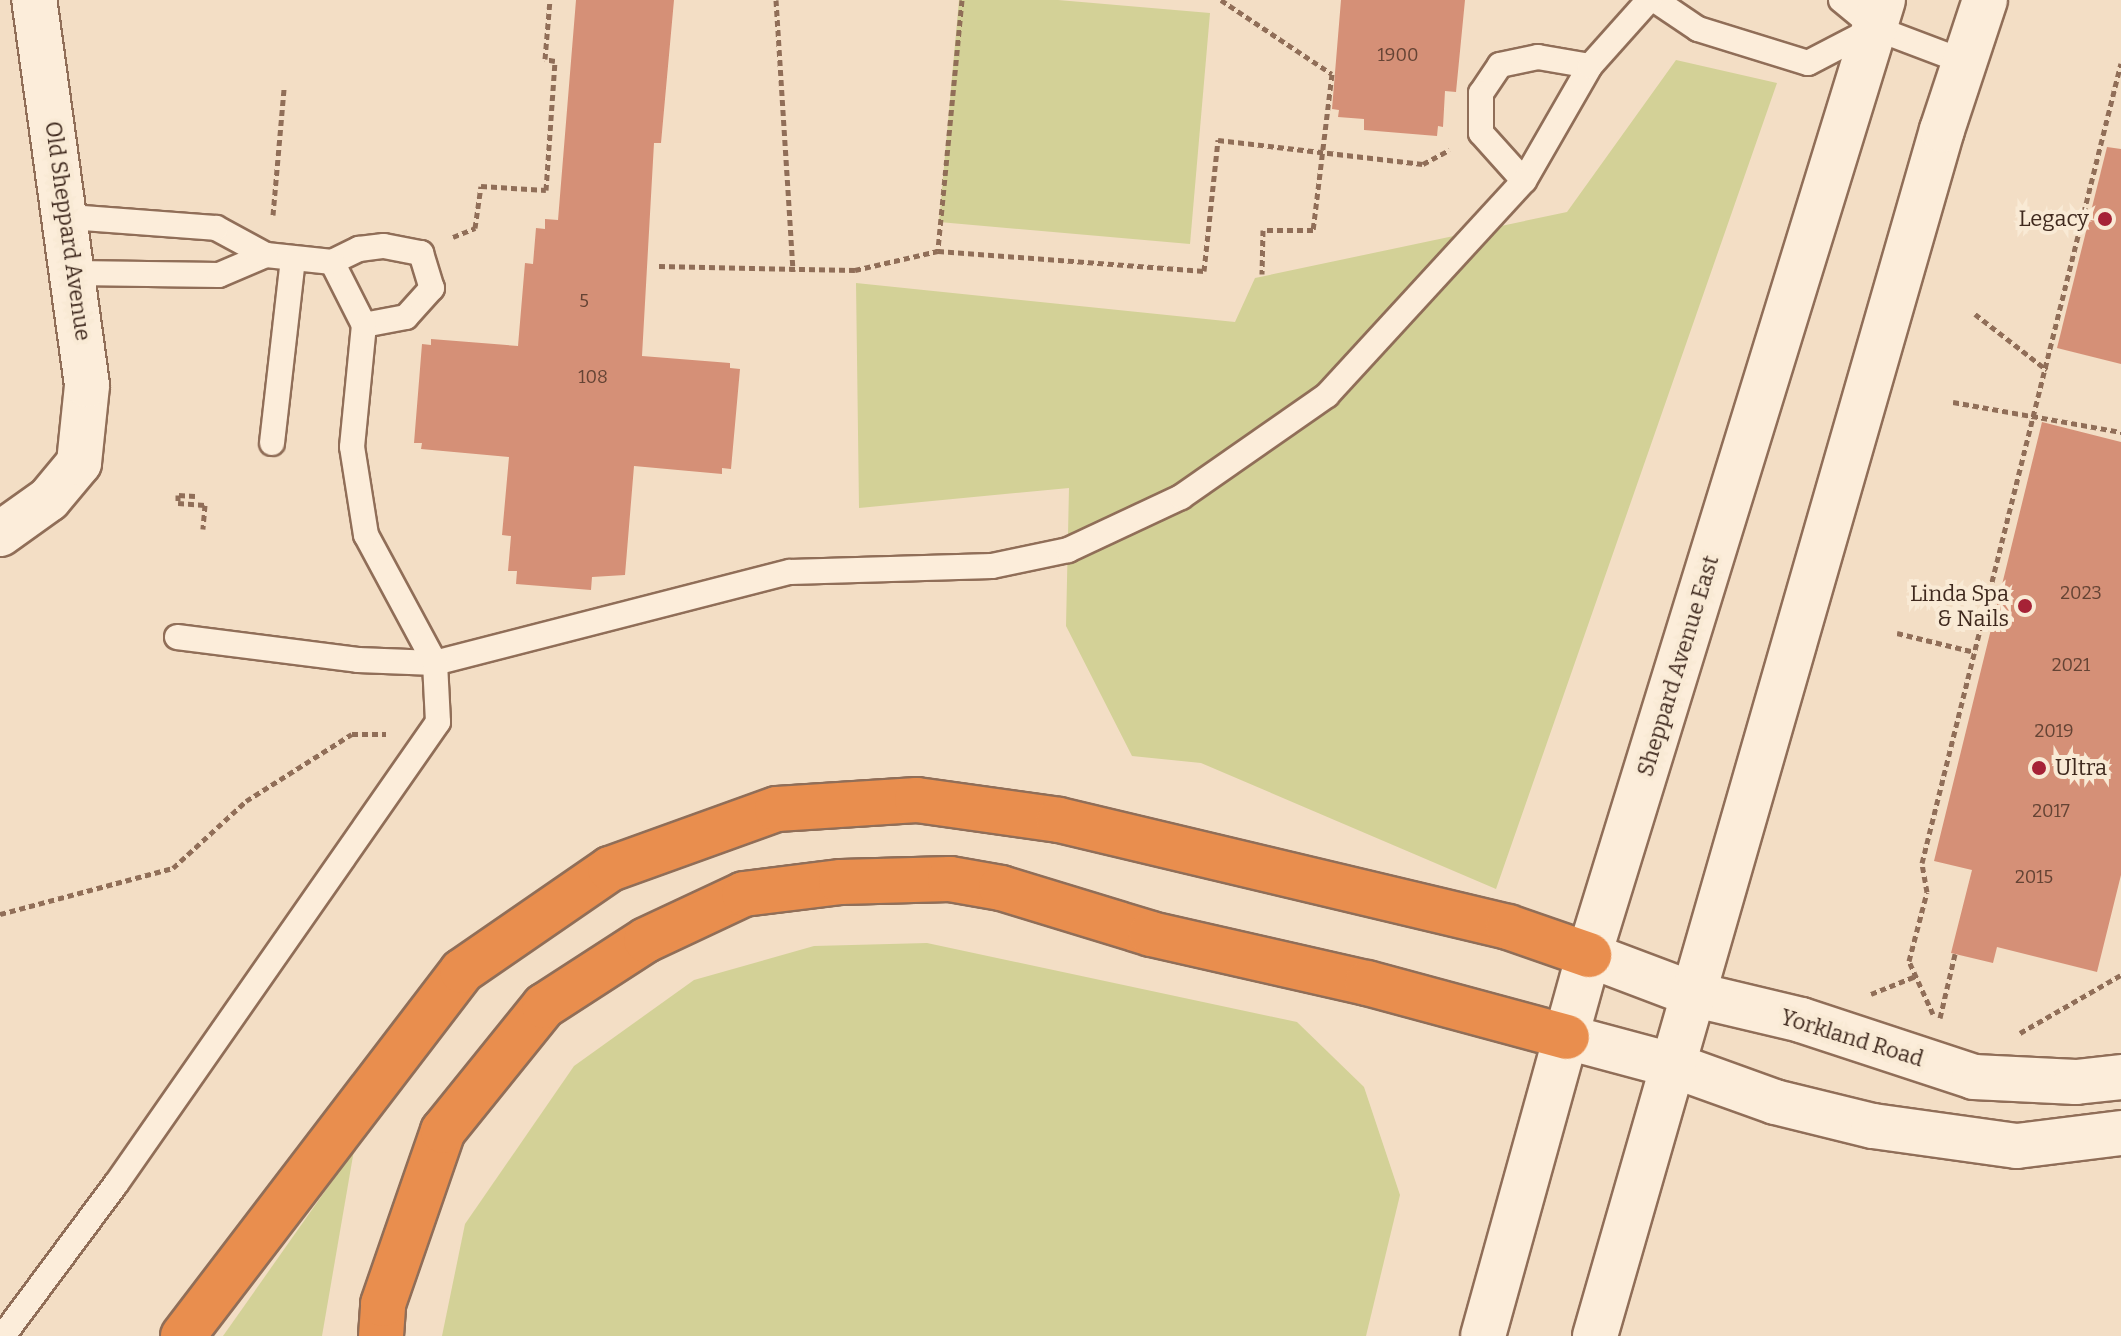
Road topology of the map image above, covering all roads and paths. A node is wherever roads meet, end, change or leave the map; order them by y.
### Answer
1 (34, 0) edge
2 (550, 0) edge
3 (776, 0) edge
4 (962, 0) edge
5 (1221, 0) edge
6 (1652, 0) edge
7 (1841, 0) edge
8 (1985, 0) edge
9 (1879, 14) edge
10 (1965, 62) junction
11 (2121, 63) edge
12 (1590, 66) junction
13 (284, 88) dead end
14 (1481, 133) junction
15 (1326, 150) junction
16 (1524, 181) junction
17 (273, 215) dead end
18 (68, 217) junction
19 (447, 240) dead end
20 (938, 251) junction
21 (266, 255) junction
22 (293, 259) junction
23 (332, 262) junction
24 (659, 266) dead end
25 (793, 271) junction
26 (76, 273) junction
27 (1262, 274) dead end
28 (1975, 314) dead end
29 (364, 325) junction
30 (2047, 370) junction
31 (1953, 402) dead end
32 (2035, 417) junction
33 (2121, 432) edge
34 (272, 443) dead end
35 (195, 496) dead end
36 (203, 529) dead end
37 (0, 534) edge
38 (1897, 633) dead end
39 (177, 637) dead end
40 (1975, 652) junction
41 (435, 663) junction
42 (394, 734) dead end
43 (0, 914) edge
44 (1955, 954) dead end
45 (1589, 955) junction
46 (2121, 975) edge
47 (1916, 976) junction
48 (1692, 994) junction
49 (1863, 998) dead end
50 (2015, 1035) dead end
51 (1567, 1037) junction
52 (1675, 1066) junction
53 (2121, 1077) edge
54 (2121, 1133) edge
55 (3, 1336) edge
56 (183, 1336) edge
57 (381, 1336) edge
58 (1483, 1336) edge
59 (1595, 1336) edge

1 - 18 main road, Old Sheppard Avenue
2 - 19 path
3 - 25 path
4 - 20 path
5 - 15 path
6 - 9 lane
6 - 12 lane
7 - 9 lane
8 - 10 main road
9 - 10 lane
9 - 45 main road, Sheppard Avenue East
10 - 48 main road
11 - 30 path
12 - 14 lane
12 - 16 lane
13 - 17 path
14 - 15 path
14 - 16 lane
15 - 20 path
15 - 27 path
16 - 41 lane
18 - 21 lane
18 - 26 main road, Old Sheppard Avenue
20 - 25 path
21 - 22 lane
21 - 26 lane
22 - 23 lane
22 - 34 lane
23 - 29 lane
23 - 29 lane
24 - 25 path
26 - 37 main road, Old Sheppard Avenue
28 - 30 path
29 - 41 lane
30 - 32 path
31 - 32 path
32 - 33 path
32 - 40 path
35 - 36 path
38 - 40 path
39 - 41 lane
40 - 47 path
41 - 55 lane
42 - 43 path
44 - 47 path
45 - 48 main road, Yorkland Road
45 - 51 main road, Sheppard Avenue East
45 - 56 highway
46 - 50 path
47 - 49 path
48 - 52 main road
48 - 53 main road, Yorkland Road
51 - 52 main road
51 - 57 highway
51 - 58 main road, Sheppard Avenue East
52 - 54 main road
52 - 59 main road

